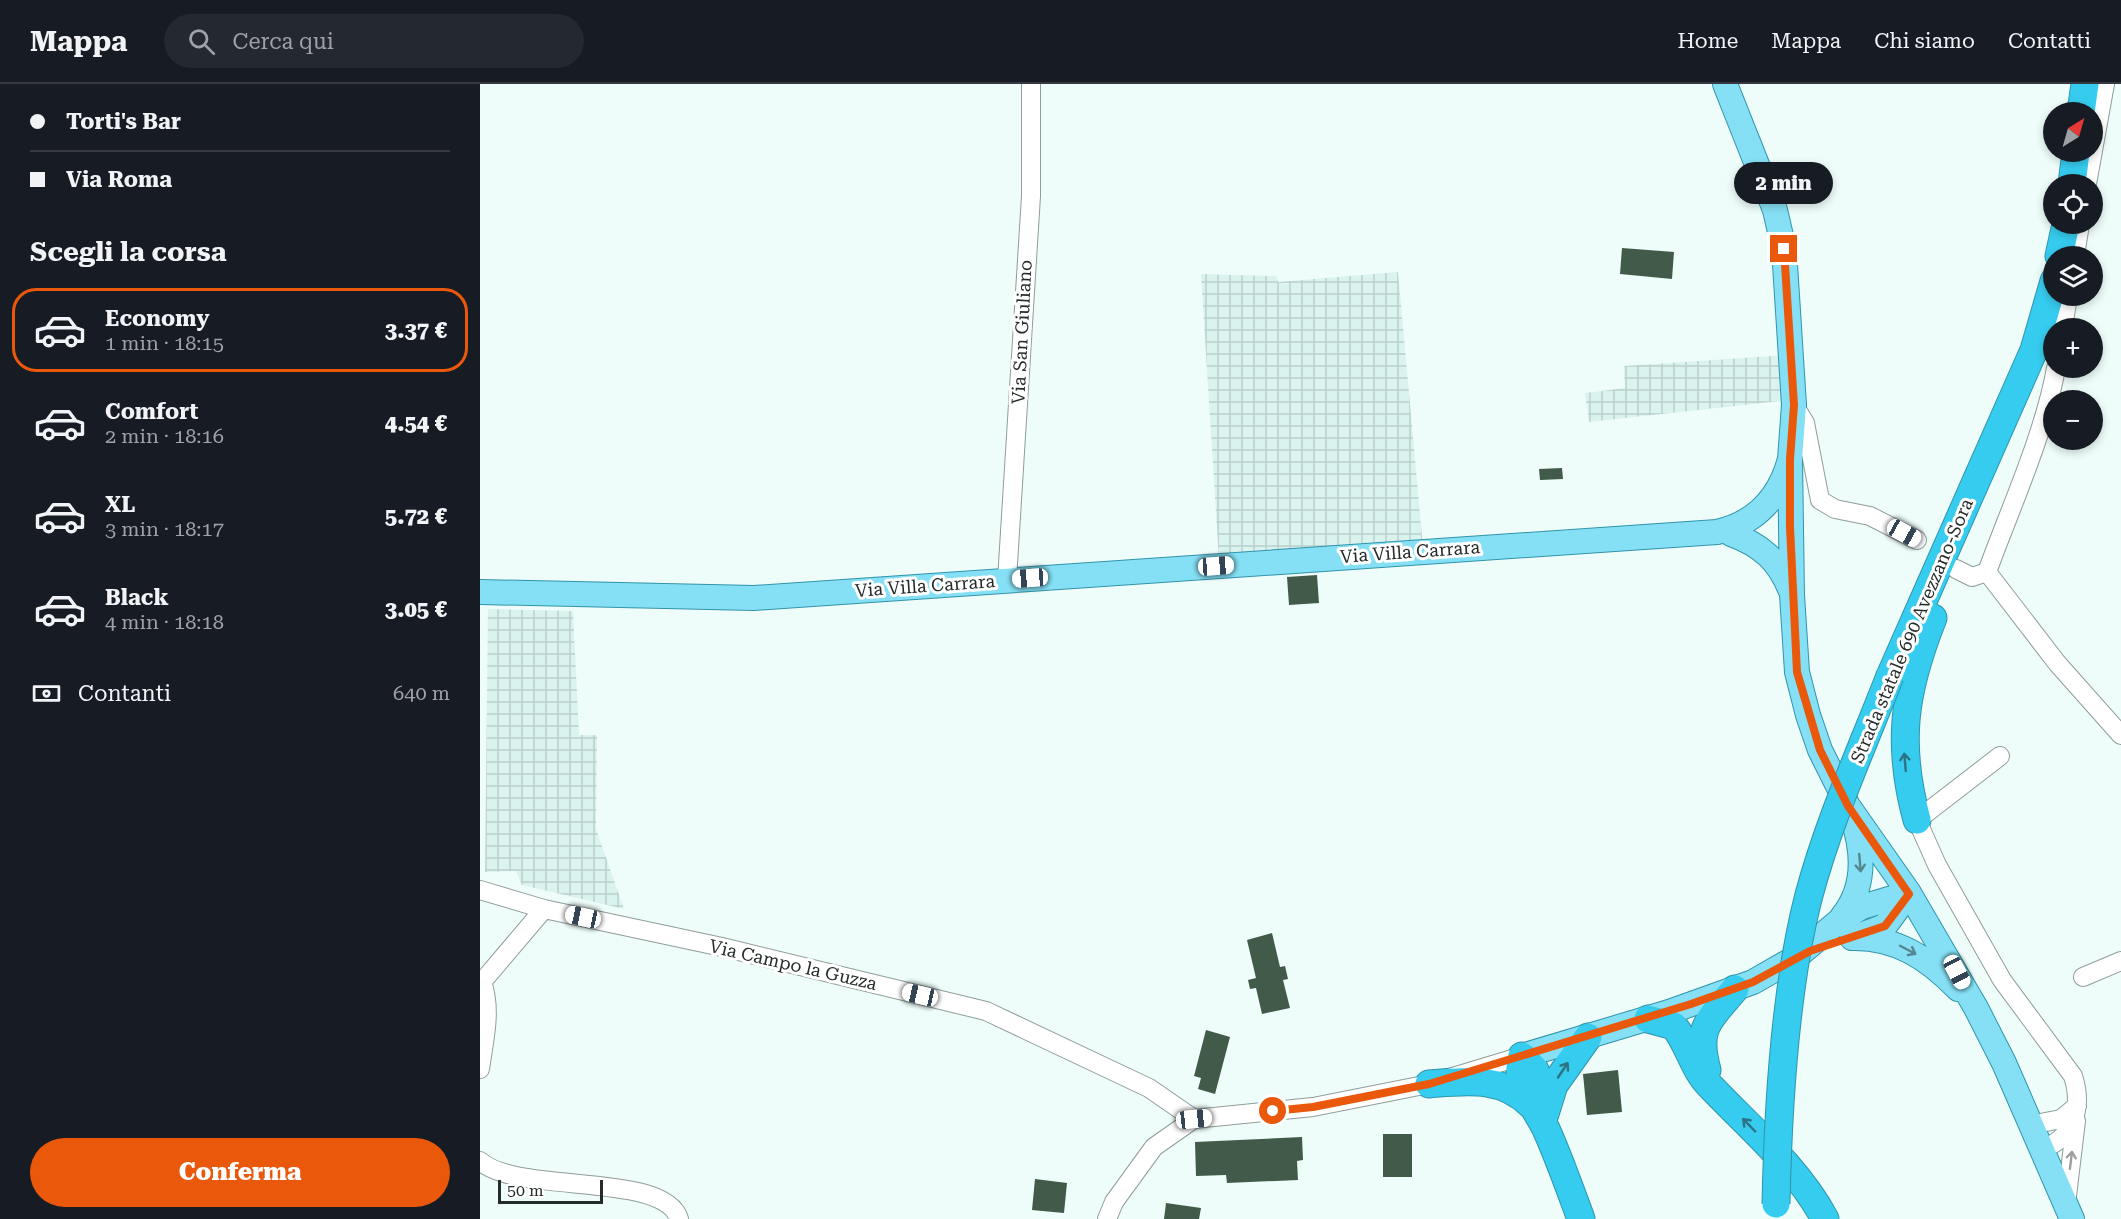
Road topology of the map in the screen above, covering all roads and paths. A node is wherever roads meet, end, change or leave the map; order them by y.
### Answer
1 (1031, 84) edge
2 (1725, 84) edge
3 (2085, 84) edge
4 (2105, 84) edge
5 (2083, 102) edge
6 (2089, 174) edge
7 (2047, 306) edge
8 (2053, 378) edge
9 (1794, 405) junction
10 (1991, 447) junction
11 (1790, 459) junction
12 (1790, 527) junction
13 (1730, 530) junction
14 (1917, 540) dead end
15 (1956, 569) dead end
16 (1987, 572) junction
17 (1007, 580) junction
18 (484, 590) edge
19 (1792, 595) junction
20 (2121, 735) edge
21 (2000, 756) dead end
22 (1848, 806) junction
23 (1917, 820) junction
24 (480, 890) edge
25 (1909, 894) junction
26 (544, 909) junction
27 (1846, 929) junction
28 (2121, 961) edge
29 (2083, 977) dead end
30 (481, 981) edge
31 (1735, 988) junction
32 (1976, 1008) junction
33 (1648, 1018) junction
34 (1588, 1037) junction
35 (1522, 1056) junction
36 (480, 1069) edge
37 (1429, 1084) junction
38 (1721, 1095) junction
39 (2076, 1110) junction
40 (1541, 1113) junction
41 (1194, 1119) junction
42 (2031, 1125) junction
43 (2042, 1149) junction
44 (480, 1161) edge
45 (2069, 1213) edge
46 (1777, 1214) edge
47 (679, 1219) edge
48 (1107, 1219) edge
49 (1581, 1219) edge
50 (1825, 1219) edge

1 - 17 street, Via San Giuliano
2 - 9 main road
3 - 5 highway
4 - 6 street
7 - 10 highway, Strada statale 690 Avezzano-Sora
8 - 16 street
9 - 11 main road
9 - 14 street
23 -> 10 highway
10 - 46 highway, Strada statale 690 Avezzano-Sora, bridge
11 - 12 main road
11 - 13 main road
12 - 13 main road, Via Villa Carrara
12 - 19 main road
13 - 17 main road, Via Villa Carrara
13 - 19 main road
15 - 16 street
16 - 20 street
17 - 18 main road, Via Villa Carrara
19 - 22 main road
21 - 23 street
22 - 25 main road
22 -> 27 main road
23 - 39 street
24 - 26 street, Via Campo la Guzza
25 - 27 main road
25 - 32 main road
26 - 30 street
26 - 41 street, Via Campo la Guzza
27 - 31 main road
27 -> 32 main road
28 - 29 street
30 - 36 street
31 - 33 main road
31 - 38 highway
32 - 42 main road
33 - 34 main road
33 - 38 highway
34 - 35 main road
40 -> 34 highway
35 - 37 street
35 - 40 highway
37 - 40 highway
37 - 41 street
50 -> 38 highway
39 - 42 street
39 - 43 street
45 -> 39 street
40 - 49 highway
41 - 48 street
42 - 43 main road
43 - 45 main road
44 - 47 street

